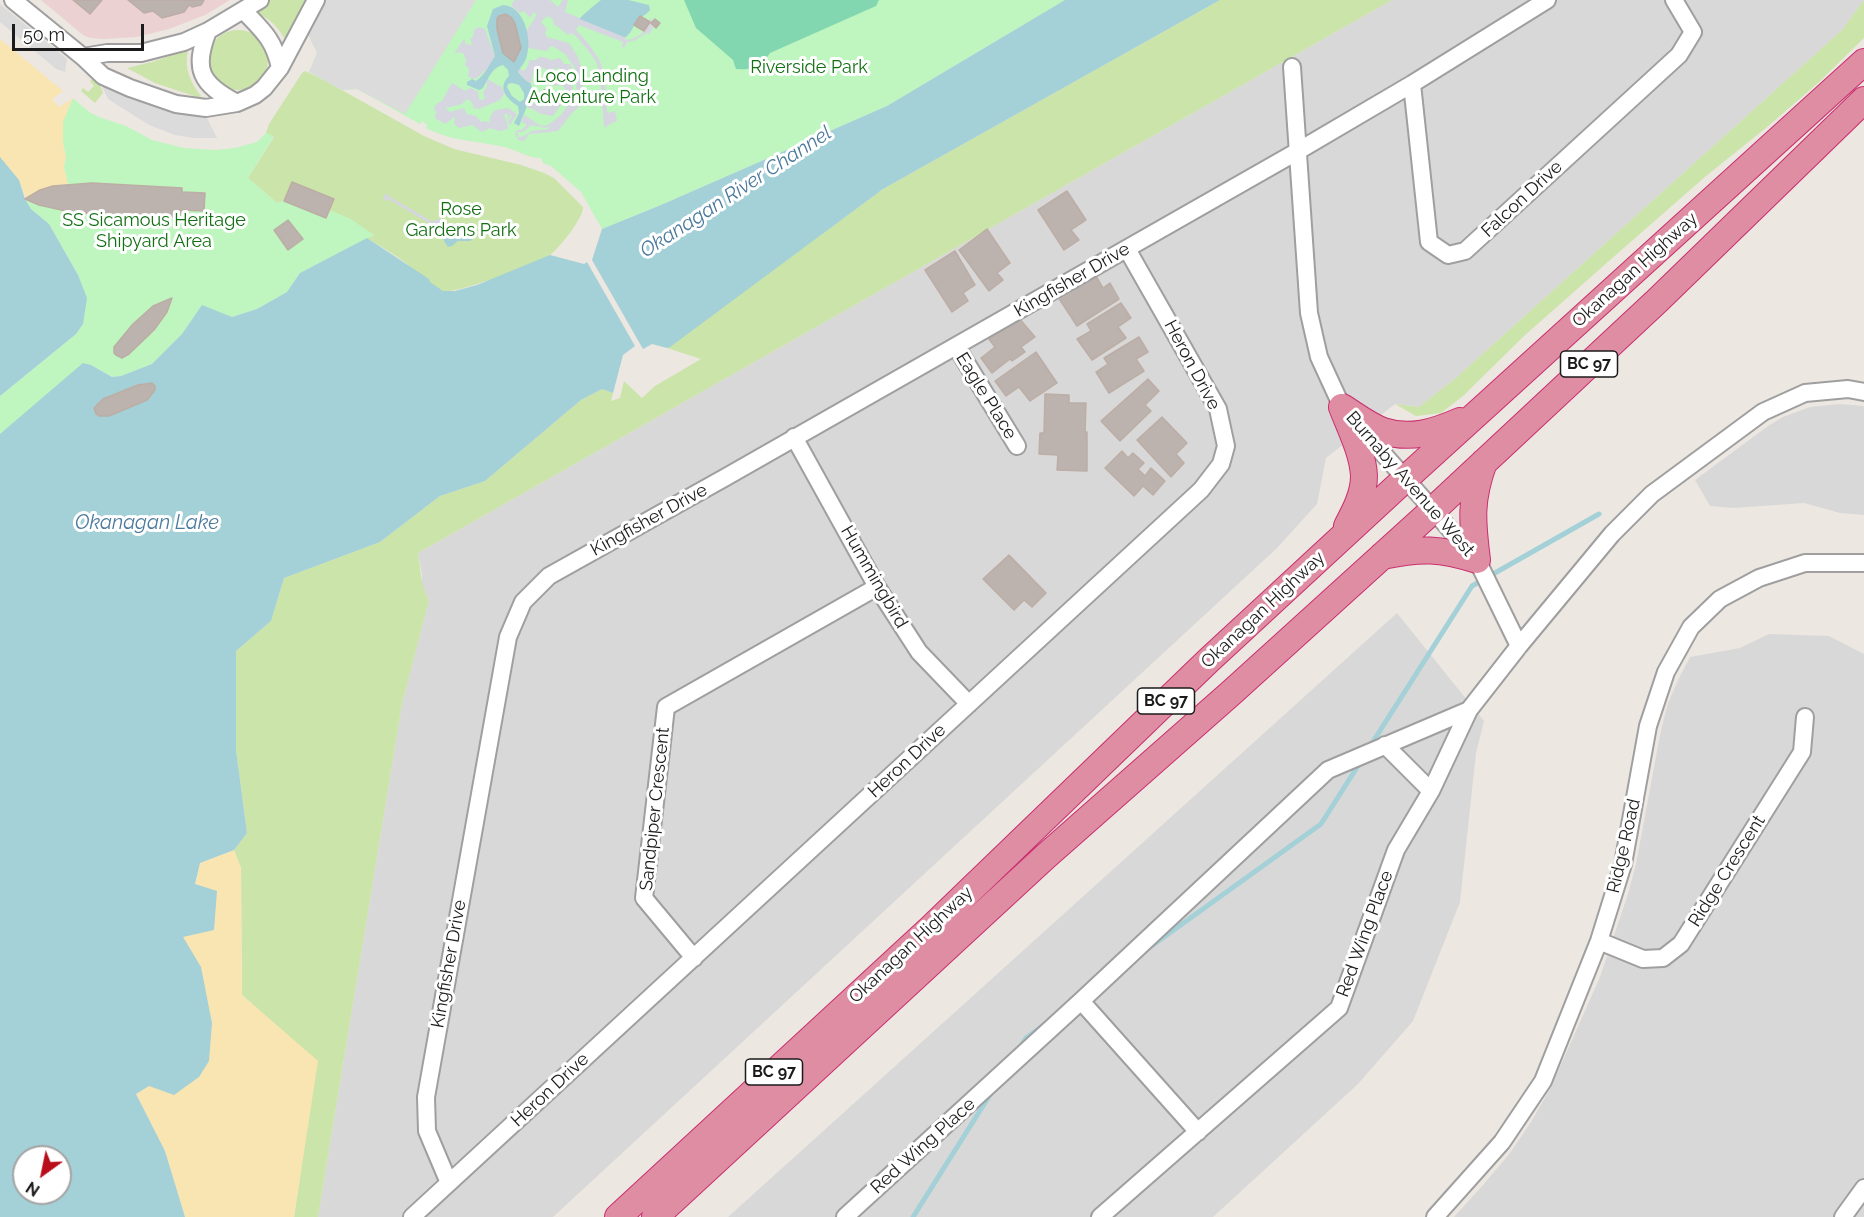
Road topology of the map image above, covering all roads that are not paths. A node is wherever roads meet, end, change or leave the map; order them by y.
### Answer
1 (13, 0) edge
2 (260, 0) edge
3 (316, 0) edge
4 (1547, 0) edge
5 (1674, 0) edge
6 (243, 10) junction
7 (207, 31) junction
8 (83, 57) junction
9 (1864, 62) edge
10 (1292, 67) dead end
11 (280, 68) junction
12 (1412, 84) junction
13 (1864, 100) edge
14 (237, 103) junction
15 (1298, 151) junction
16 (1127, 249) junction
17 (956, 346) junction
18 (1864, 392) edge
19 (1342, 407) junction
20 (1477, 413) junction
21 (794, 437) junction
22 (1017, 446) dead end
23 (1484, 462) junction
24 (1405, 478) junction
25 (1433, 510) junction
26 (1342, 537) junction
27 (1382, 556) junction
28 (1477, 560) junction
29 (1864, 563) edge
30 (877, 587) junction
31 (1519, 646) junction
32 (969, 704) junction
33 (1469, 710) junction
34 (1805, 717) dead end
35 (1385, 745) junction
36 (1431, 791) junction
37 (1599, 941) junction
38 (694, 958) junction
39 (1081, 1001) junction
40 (1197, 1132) junction
41 (449, 1183) junction
42 (1864, 1188) edge
43 (412, 1217) edge
44 (618, 1217) edge
45 (655, 1217) edge
46 (845, 1217) edge
47 (1100, 1217) edge
48 (1435, 1217) edge
49 (1843, 1217) edge

1 - 8 street
2 - 6 street
3 - 11 street
4 - 12 street
5 - 12 street, Falcon Drive
6 - 7 street
6 - 11 street
7 - 8 street
7 - 14 street
8 - 14 street
9 - 20 highway, Okanagan Highway / BC 97
10 - 15 street, Burnaby Avenue West
11 - 14 street
12 - 15 street
13 - 23 highway, Okanagan Highway / BC 97
15 - 16 street, Kingfisher Drive
15 - 19 street, Burnaby Avenue West
16 - 17 street, Kingfisher Drive
16 - 32 street, Heron Drive
17 - 21 street, Kingfisher Drive
17 - 22 street, Eagle Place
18 - 31 street
19 - 20 highway
19 - 24 street, Burnaby Avenue West
19 - 26 highway
20 - 24 highway, Okanagan Highway / BC 97
21 - 30 street, Hummingbird
21 - 41 street, Kingfisher Drive
23 - 25 highway, Okanagan Highway / BC 97
23 - 28 highway
24 - 25 street, Burnaby Avenue West
24 - 26 highway, Okanagan Highway / BC 97
25 - 27 highway, Okanagan Highway / BC 97
25 - 28 street, Burnaby Avenue West
26 - 44 highway, Okanagan Highway / BC 97
27 - 28 highway
27 - 45 highway, Okanagan Highway / BC 97
28 - 31 street, Burnaby Avenue West
29 - 37 street, Ridge Road
30 - 32 street, Hummingbird
30 - 38 street, Sandpiper Crescent
31 - 33 street
32 - 38 street, Heron Drive
33 - 35 street, Red Wing Place
33 - 36 street, Red Wing Place
34 - 37 street, Ridge Crescent
35 - 36 street
35 - 39 street, Red Wing Place
36 - 40 street, Red Wing Place
37 - 48 street, Ridge Road
38 - 41 street, Heron Drive
39 - 40 street
39 - 46 street, Red Wing Place
40 - 47 street, Red Wing Place
41 - 43 street, Heron Drive
42 - 49 street

